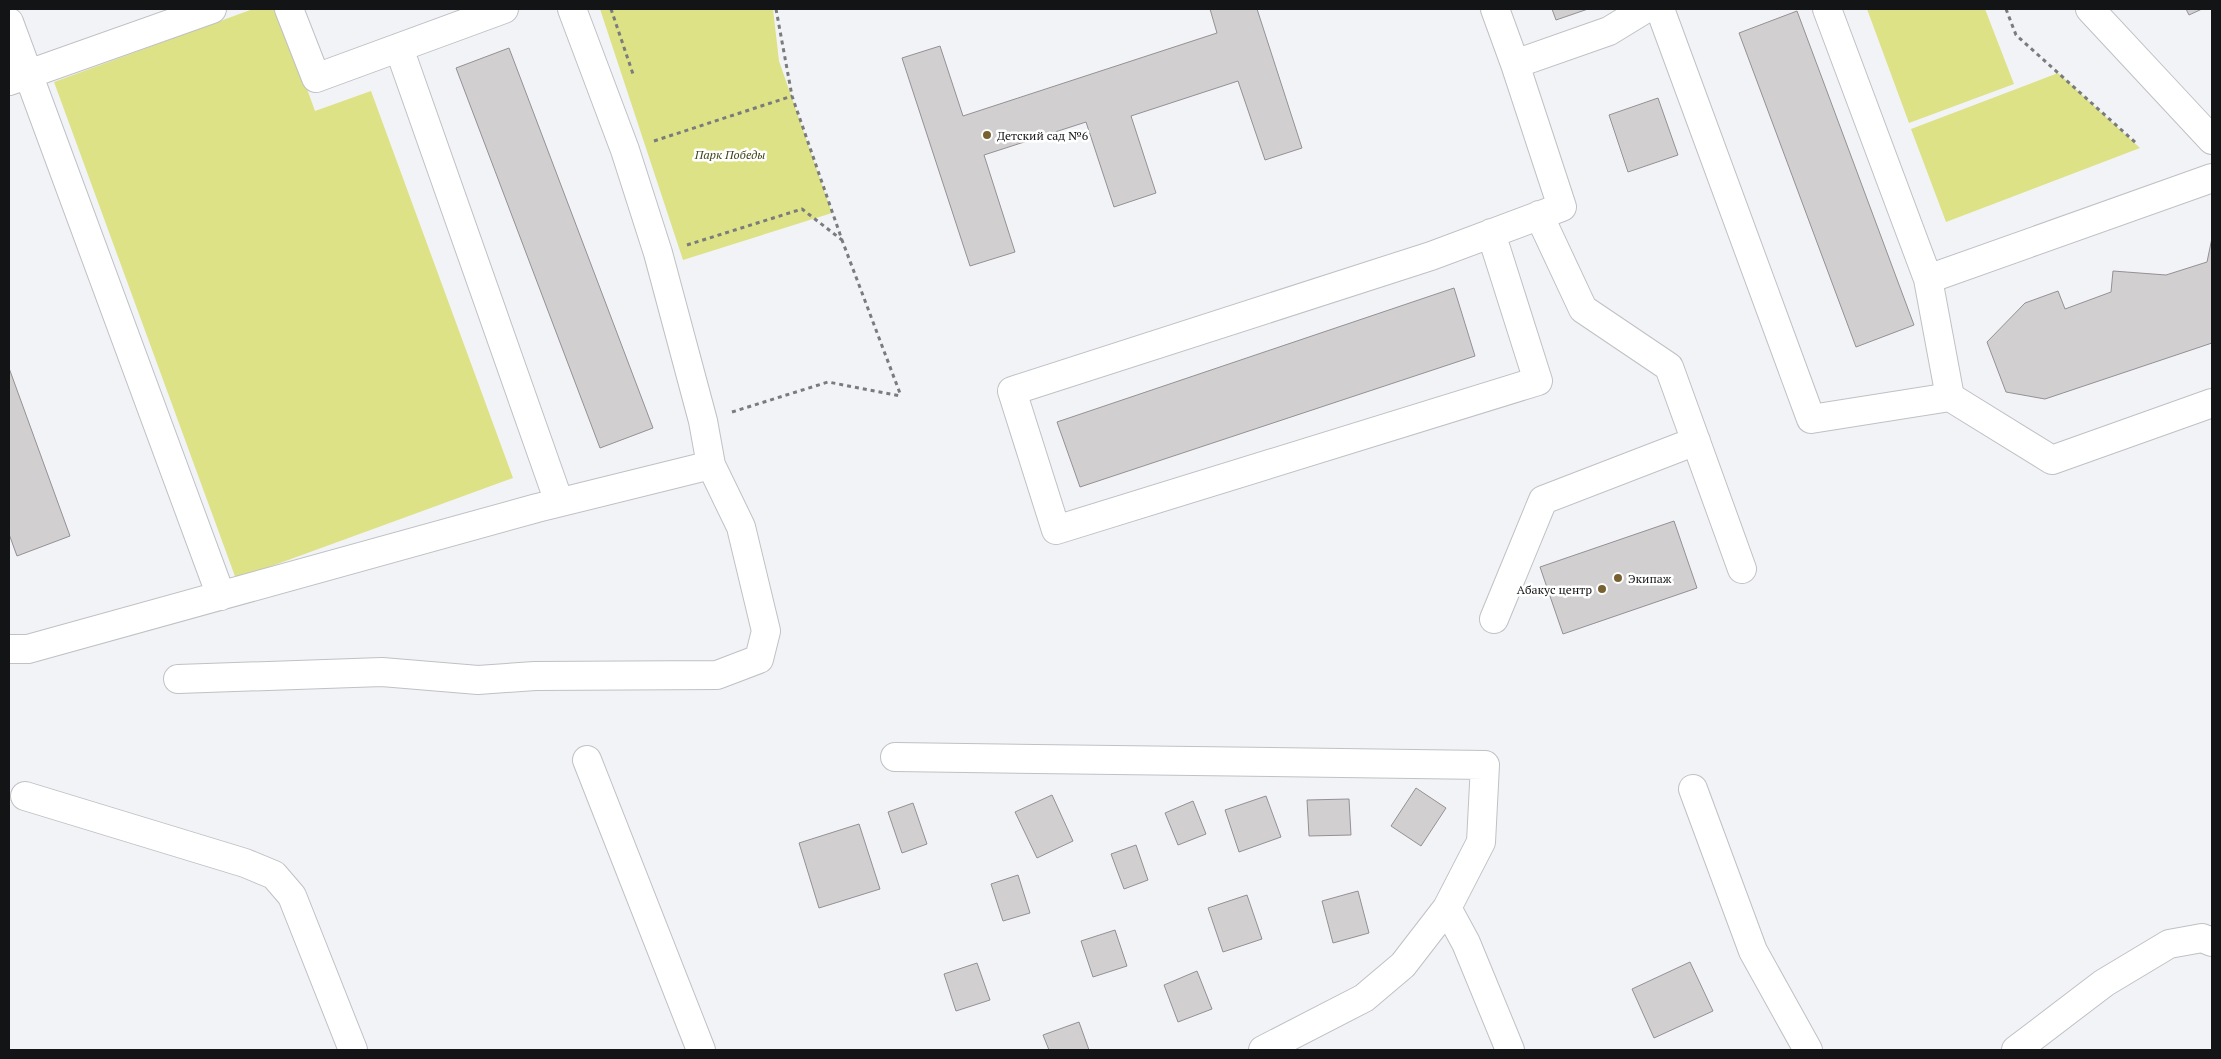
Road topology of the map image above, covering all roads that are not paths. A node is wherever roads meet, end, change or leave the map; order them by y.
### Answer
1 (212, 9) edge
2 (290, 9) edge
3 (504, 9) edge
4 (572, 9) edge
5 (1495, 9) edge
6 (1645, 9) edge
7 (1660, 9) edge
8 (1828, 9) edge
9 (2090, 9) edge
10 (9, 22) edge
11 (399, 48) junction
12 (1515, 64) junction
13 (18, 78) edge
14 (2212, 140) edge
15 (2212, 178) edge
16 (1538, 215) junction
17 (1491, 233) junction
18 (1928, 279) junction
19 (1950, 397) junction
20 (2212, 403) edge
21 (1696, 441) junction
22 (711, 464) junction
23 (559, 502) junction
24 (1742, 569) dead end
25 (221, 596) junction
26 (1494, 619) dead end
27 (9, 649) edge
28 (178, 679) dead end
29 (895, 757) dead end
30 (587, 760) dead end
31 (1693, 789) dead end
32 (26, 796) dead end
33 (1447, 908) junction
34 (2212, 942) edge
35 (353, 1050) edge
36 (701, 1050) edge
37 (1263, 1050) edge
38 (1510, 1050) edge
39 (1808, 1050) edge
40 (2016, 1050) edge

1 - 13 street
2 - 11 street
3 - 11 street
4 - 22 street
5 - 12 street
6 - 12 street
7 - 19 street
8 - 18 street
9 - 14 street
10 - 13 street
11 - 23 street
12 - 16 street
13 - 25 street
15 - 18 street
16 - 17 street
16 - 21 street
17 - 17 street
18 - 19 street
19 - 20 street
21 - 24 street
21 - 26 street
22 - 23 street
22 - 28 street
23 - 25 street
25 - 27 street
29 - 33 street
30 - 36 street
31 - 39 street
32 - 35 street
33 - 37 street
33 - 38 street
34 - 40 street

